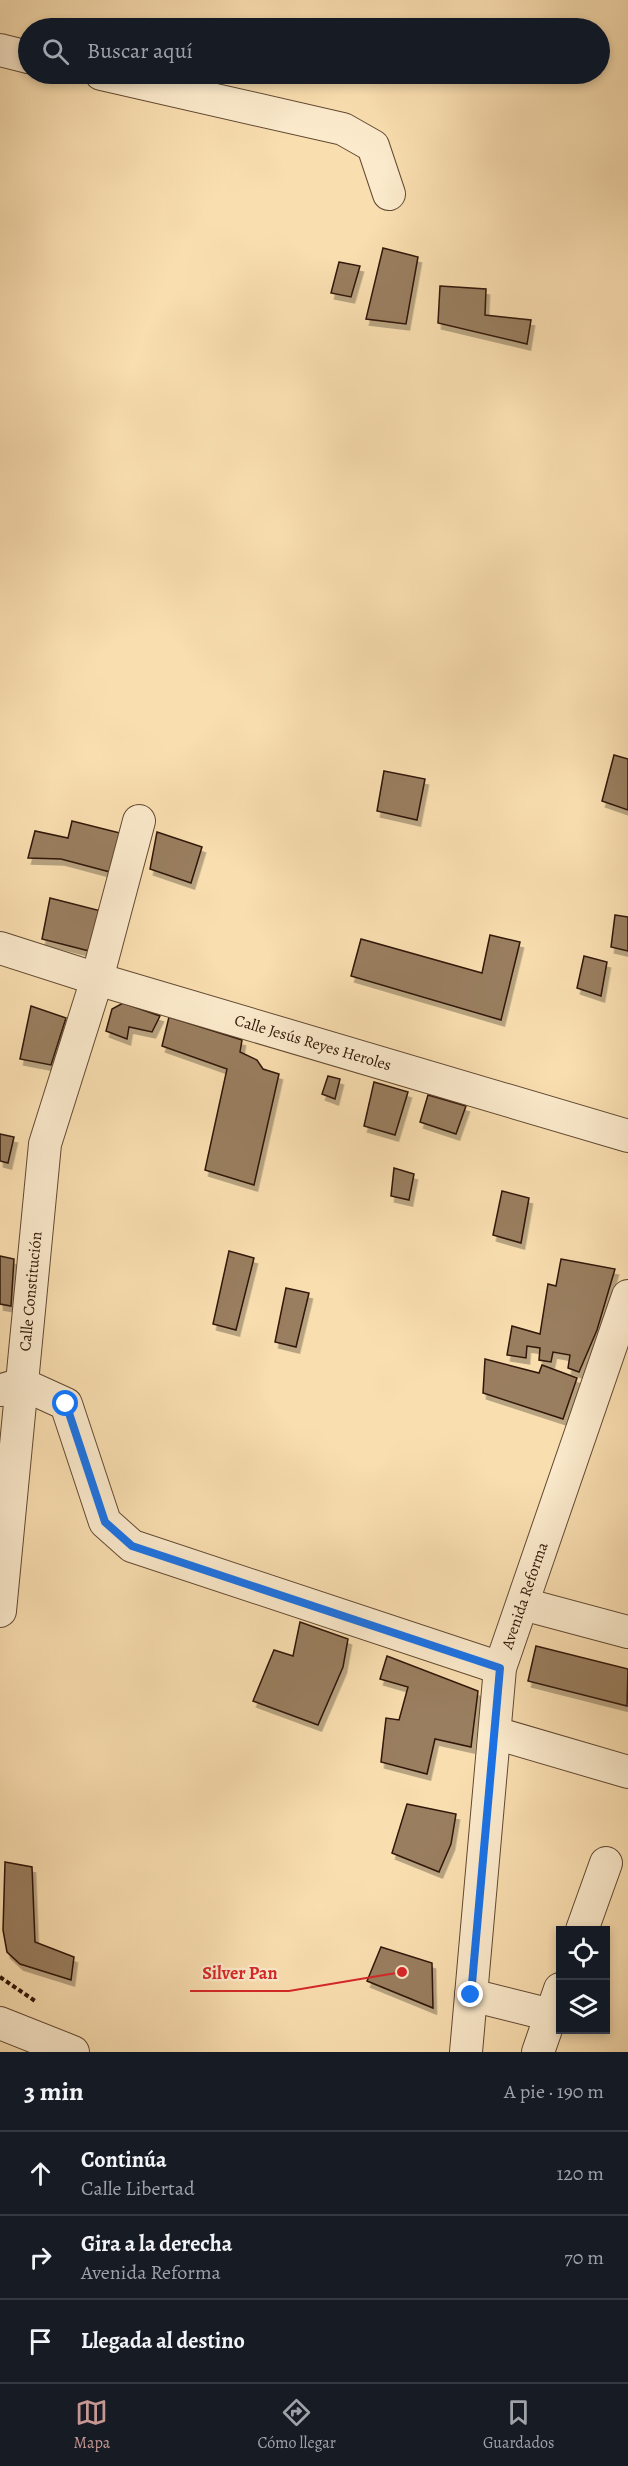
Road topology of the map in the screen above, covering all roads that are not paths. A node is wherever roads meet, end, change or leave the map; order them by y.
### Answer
1 (0, 50) edge
2 (18, 54) edge
3 (145, 84) edge
4 (389, 194) dead end
5 (139, 821) dead end
6 (0, 948) edge
7 (97, 979) junction
8 (628, 1136) edge
9 (628, 1296) edge
10 (616, 1375) edge
11 (11, 1387) edge
12 (523, 1604) junction
13 (0, 1611) edge
14 (628, 1632) edge
15 (500, 1668) junction
16 (495, 1733) junction
17 (628, 1772) edge
18 (606, 1863) dead end
19 (583, 1926) edge
20 (471, 1995) junction
21 (556, 2002) edge
22 (0, 2023) edge
23 (73, 2052) edge
24 (466, 2052) edge
25 (538, 2052) edge

1 - 2 street
3 - 4 street
5 - 7 street, Calle Constitución
6 - 7 street, Calle Jesús Reyes Heroles
7 - 8 street, Calle Jesús Reyes Heroles
7 - 11 street, Calle Constitución
9 - 10 street, Avenida Reforma
10 - 12 street, Avenida Reforma
11 - 13 street, Calle Constitución
11 - 15 street
12 - 14 street
12 - 15 street, Avenida Reforma
15 - 16 street, Avenida Reforma
16 - 17 street
16 - 20 street, Avenida Reforma
18 - 19 street
20 - 21 street
20 - 24 street, Avenida Reforma
21 - 25 street
22 - 23 street

